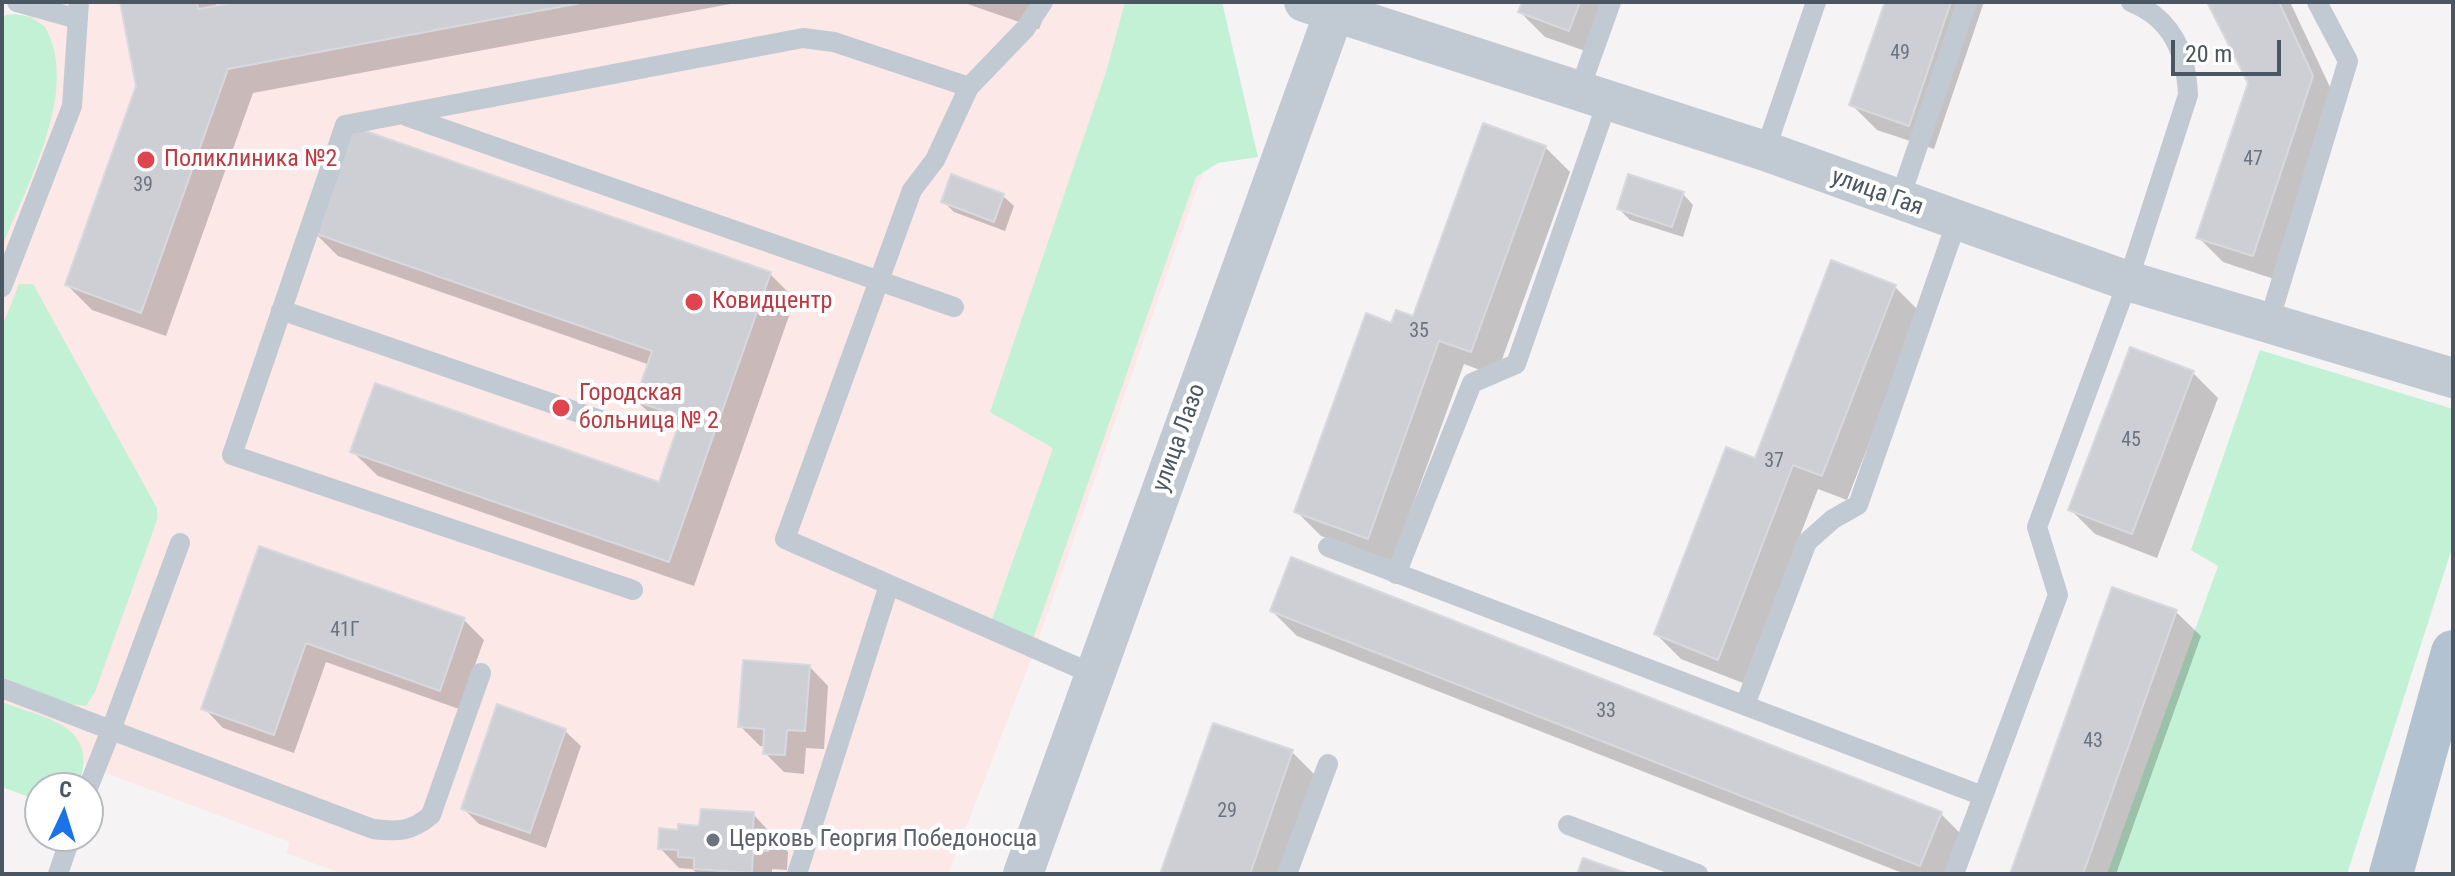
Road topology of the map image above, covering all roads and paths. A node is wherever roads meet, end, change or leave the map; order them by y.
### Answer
1 (17, 2) edge
2 (1043, 2) edge
3 (1611, 2) edge
4 (1816, 2) edge
5 (1967, 2) edge
6 (2131, 2) edge
7 (2317, 2) edge
8 (1326, 5) edge
9 (78, 11) edge
10 (969, 87) junction
11 (1593, 95) junction
12 (402, 115) junction
13 (1765, 151) junction
14 (1899, 201) junction
15 (1957, 221) junction
16 (879, 281) junction
17 (2128, 281) junction
18 (2, 287) edge
19 (954, 307) dead end
20 (281, 310) junction
21 (2268, 325) junction
22 (2453, 378) edge
23 (600, 420) dead end
24 (180, 543) dead end
25 (1328, 547) dead end
26 (1396, 574) junction
27 (889, 585) junction
28 (633, 590) dead end
29 (2453, 652) edge
30 (481, 673) dead end
31 (1095, 675) junction
32 (2, 688) edge
33 (1745, 705) junction
34 (111, 730) junction
35 (1328, 764) dead end
36 (94, 772) edge
37 (1983, 796) junction
38 (1568, 825) dead end
39 (66, 852) edge
40 (58, 874) edge
41 (797, 874) edge
42 (1023, 874) edge
43 (1287, 874) edge
44 (1698, 874) edge
45 (1954, 874) edge
46 (2391, 874) edge

1 - 9 lane
2 - 10 lane
3 - 11 lane
4 - 13 lane
5 - 14 lane
6 - 17 lane
7 - 21 lane
8 - 11 street, улица Гая
8 - 31 street, улица Лазо
9 - 18 lane
10 - 12 lane
10 - 16 lane
11 - 13 street, улица Гая
11 - 26 lane
12 - 16 lane
12 - 20 lane
13 - 14 street, улица Гая
14 - 15 street, улица Гая
15 - 17 street, улица Гая
15 - 33 lane
16 - 19 lane
16 - 27 lane
17 - 21 street, улица Гая
17 - 37 lane
20 - 23 lane
20 - 28 lane
21 - 22 street, улица Гая
24 - 34 lane
25 - 26 lane
26 - 33 lane
27 - 31 lane
27 - 41 lane
29 - 46 main road
30 - 34 lane
31 - 42 street, улица Лазо
32 - 34 lane
33 - 37 lane
34 - 36 lane
35 - 43 lane
37 - 45 lane
38 - 44 lane
39 - 40 lane

